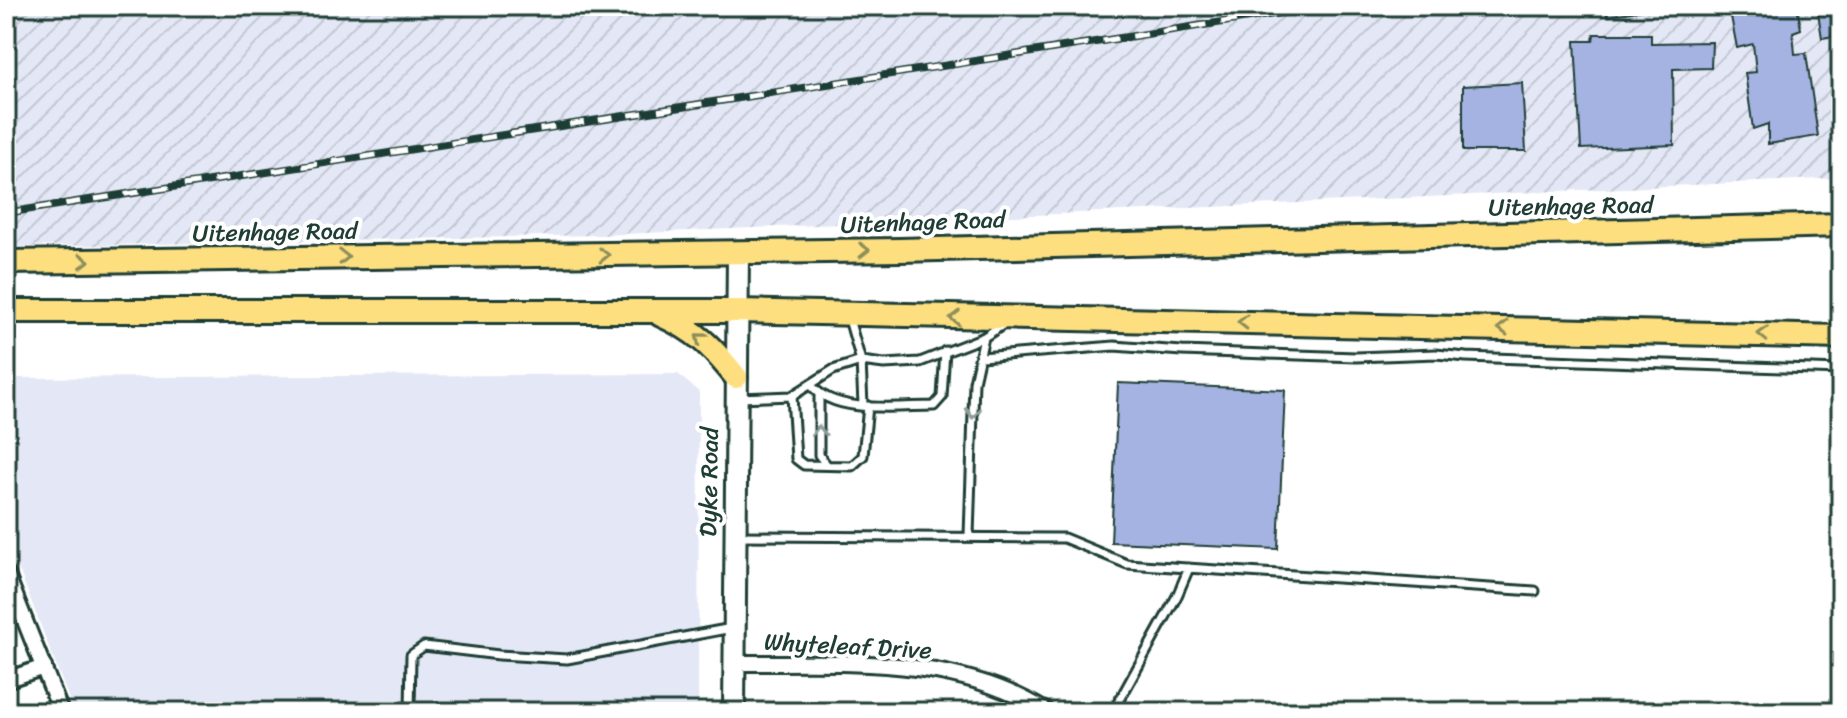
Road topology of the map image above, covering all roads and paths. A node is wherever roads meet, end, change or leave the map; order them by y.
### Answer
1 (1841, 225) edge
2 (738, 252) junction
3 (6, 262) edge
4 (6, 311) edge
5 (736, 311) junction
6 (654, 312) junction
7 (848, 316) junction
8 (1012, 319) junction
9 (984, 337) junction
10 (1841, 337) edge
11 (945, 351) junction
12 (981, 357) junction
13 (861, 361) junction
14 (1841, 370) edge
15 (811, 385) junction
16 (736, 388) junction
17 (819, 393) junction
18 (792, 396) junction
19 (866, 405) junction
20 (828, 465) junction
21 (734, 536) junction
22 (969, 536) junction
23 (1189, 568) junction
24 (6, 573) edge
25 (1535, 591) dead end
26 (734, 628) junction
27 (734, 663) junction
28 (44, 667) junction
29 (6, 680) edge
30 (61, 712) edge
31 (410, 712) edge
32 (734, 712) edge
33 (1047, 712) edge
34 (1113, 712) edge

2 -> 1 main road, Uitenhage Road
3 -> 2 main road, Uitenhage Road
2 - 5 street, Dyke Road
4 - 6 main road
5 - 6 main road
5 - 7 main road
5 - 16 street, Dyke Road
16 -> 6 main road
8 -> 7 main road
7 - 13 lane
8 - 9 lane
10 -> 8 main road
9 - 11 lane
9 - 12 lane
11 - 13 lane
11 - 19 lane
12 - 14 lane
12 -> 22 lane
13 - 15 lane
13 - 19 lane
15 - 17 lane
15 - 18 lane
16 - 18 lane
16 - 21 street, Dyke Road
17 - 19 lane
20 -> 17 lane
18 - 20 lane
19 - 20 lane
21 - 22 lane
21 - 26 street, Dyke Road
22 - 23 lane
23 - 25 lane
23 - 34 lane
24 - 28 street
26 - 27 street, Dyke Road
26 - 31 lane
27 - 32 street, Dyke Road
27 - 33 street, Whyteleaf Drive
28 - 29 street
28 - 30 street

